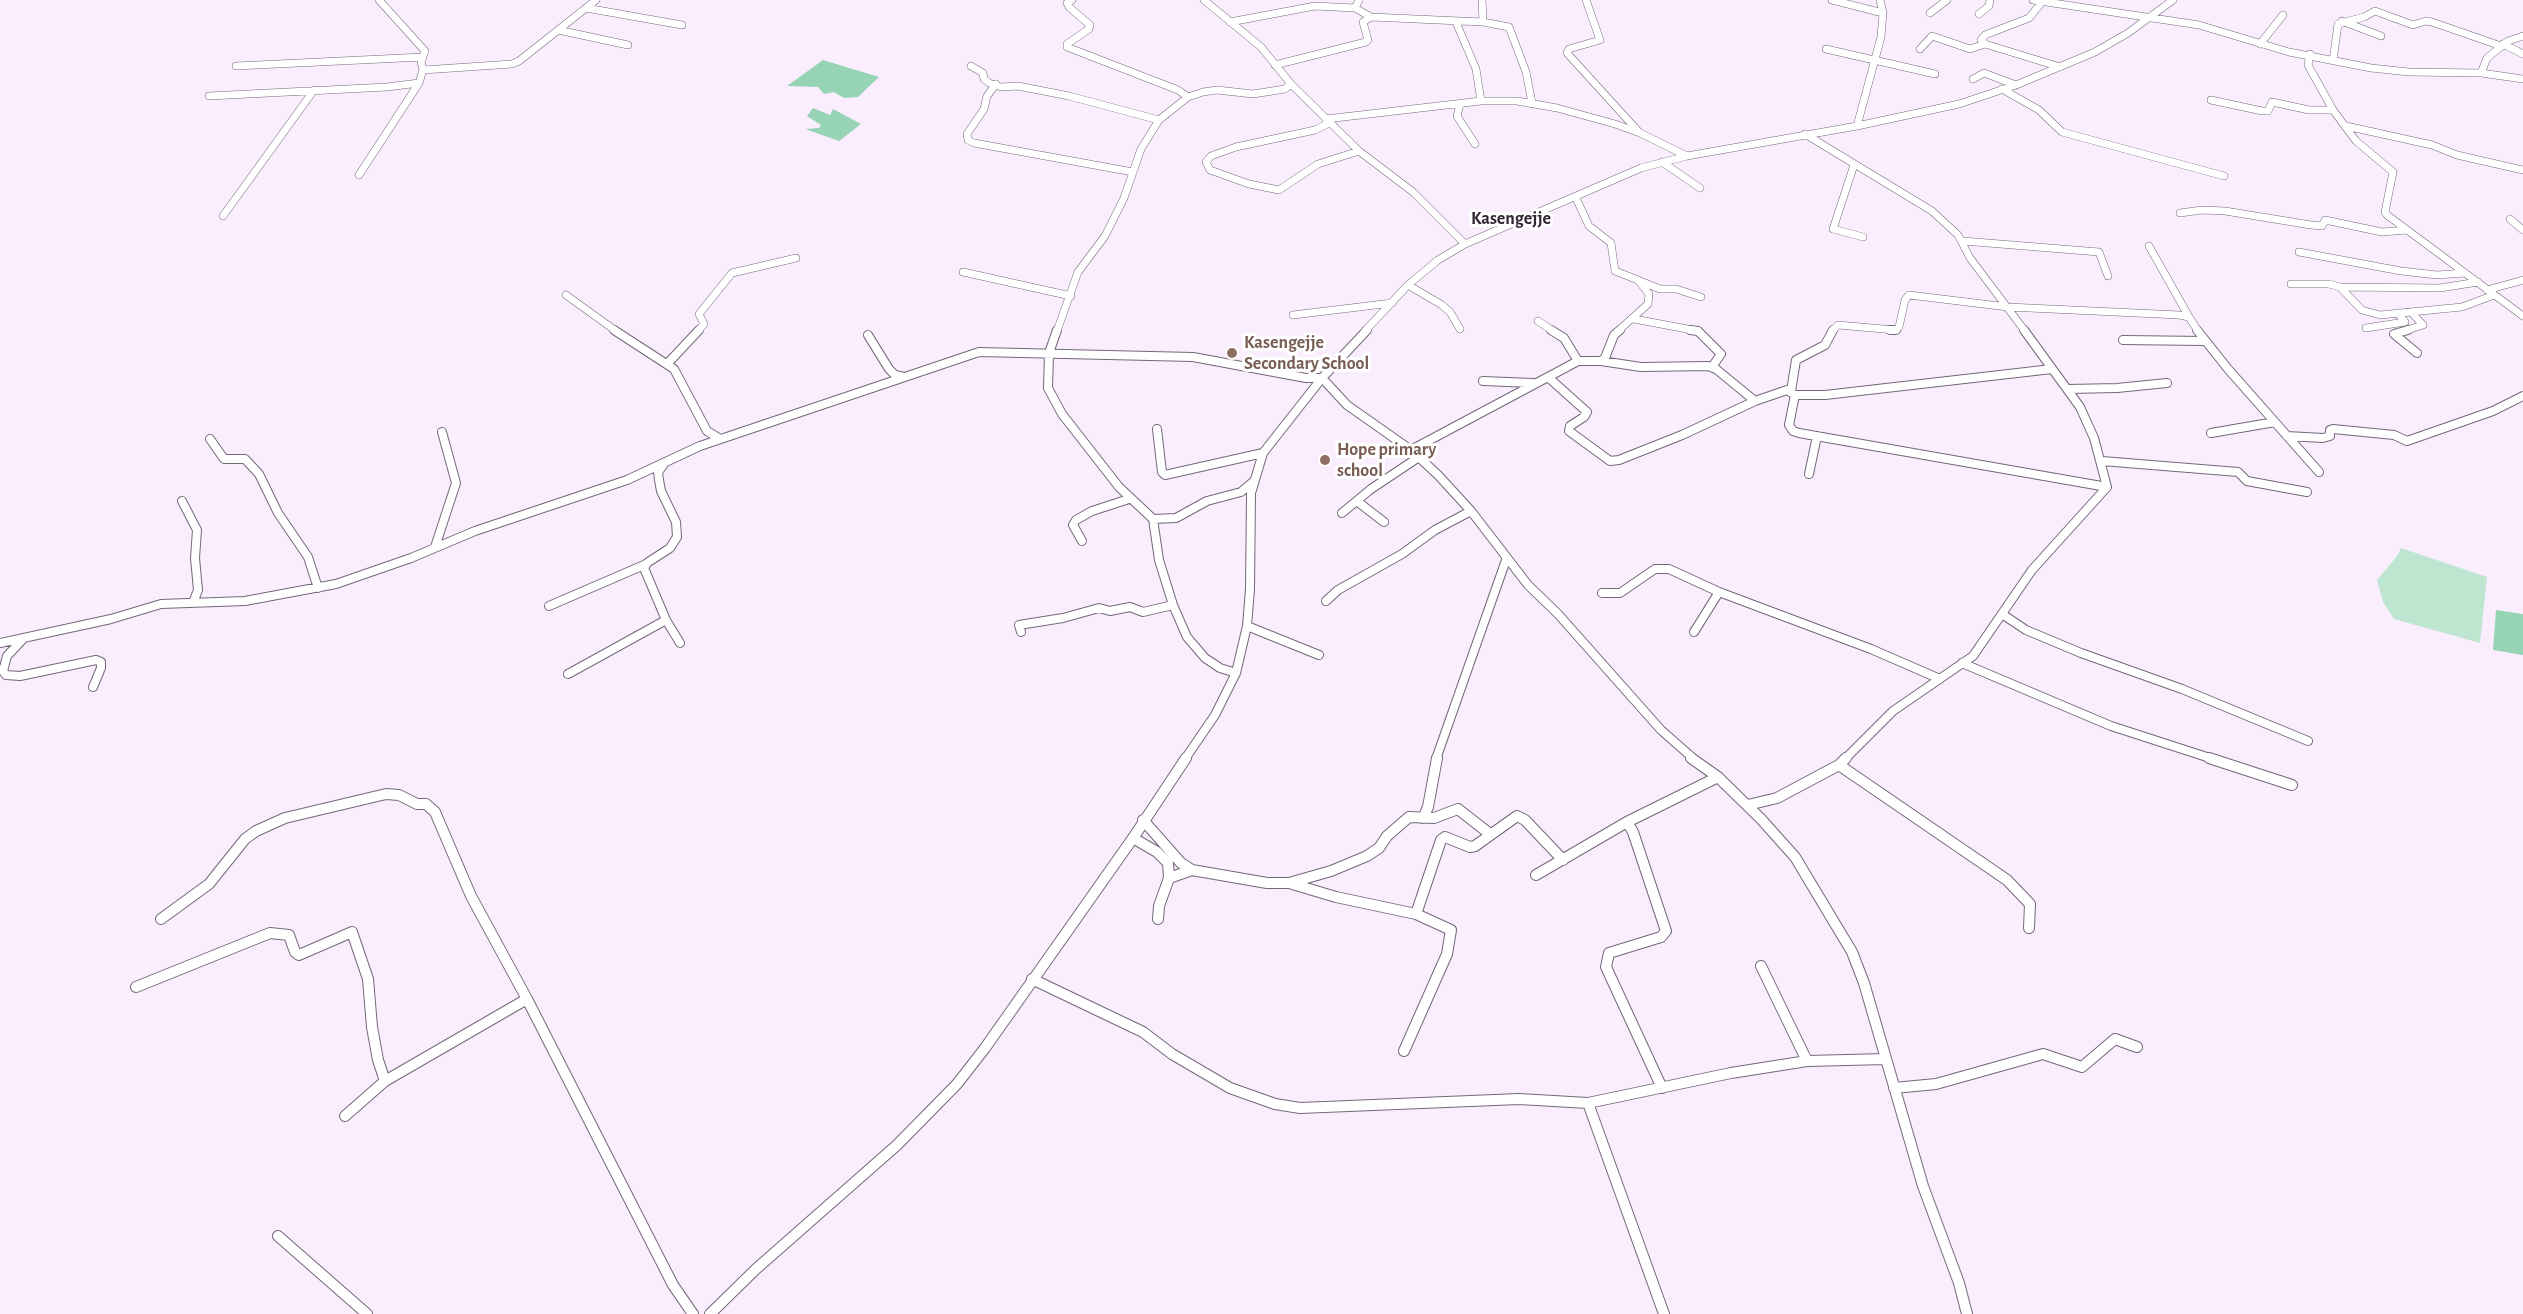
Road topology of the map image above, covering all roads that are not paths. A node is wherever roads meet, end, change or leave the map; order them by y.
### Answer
1 (379, 0) edge
2 (596, 0) edge
3 (1072, 0) edge
4 (1204, 0) edge
5 (1359, 0) edge
6 (1482, 0) edge
7 (1586, 0) edge
8 (1832, 0) edge
9 (1880, 0) edge
10 (1947, 0) edge
11 (1990, 0) edge
12 (2033, 0) edge
13 (2173, 0) edge
14 (2042, 2) junction
15 (1314, 3) edge
16 (586, 8) junction
17 (1355, 8) junction
18 (1882, 13) junction
19 (1930, 13) dead end
20 (1979, 14) dead end
21 (2283, 15) dead end
22 (2153, 16) junction
23 (1371, 17) junction
24 (2342, 21) junction
25 (1230, 22) junction
26 (1456, 22) junction
27 (1483, 22) junction
28 (682, 26) dead end
29 (558, 30) junction
30 (2381, 36) dead end
31 (2523, 36) edge
32 (2260, 44) junction
33 (628, 45) dead end
34 (1985, 45) junction
35 (2502, 45) junction
36 (1826, 49) dead end
37 (1920, 49) dead end
38 (2310, 54) junction
39 (2523, 54) edge
40 (423, 57) junction
41 (1875, 60) junction
42 (2333, 61) junction
43 (1275, 65) junction
44 (236, 66) dead end
45 (971, 66) dead end
46 (2060, 67) junction
47 (423, 70) junction
48 (2481, 73) junction
49 (1935, 74) dead end
50 (1973, 79) dead end
51 (2523, 79) edge
52 (419, 83) junction
53 (996, 84) junction
54 (1290, 84) junction
55 (2016, 85) junction
56 (2002, 89) junction
57 (314, 90) junction
58 (209, 96) dead end
59 (1188, 98) junction
60 (2211, 100) dead end
61 (1481, 101) junction
62 (1532, 103) junction
63 (1461, 104) junction
64 (2333, 110) junction
65 (1159, 120) junction
66 (1328, 121) junction
67 (1857, 126) junction
68 (2346, 126) junction
69 (1640, 133) junction
70 (1805, 134) junction
71 (1475, 144) dead end
72 (1359, 151) junction
73 (1687, 156) junction
74 (1662, 162) junction
75 (1854, 165) junction
76 (2523, 170) edge
77 (1133, 172) junction
78 (359, 175) dead end
79 (2224, 176) dead end
80 (1700, 188) dead end
81 (1576, 198) junction
82 (2180, 213) dead end
83 (223, 216) dead end
84 (2510, 219) dead end
85 (2406, 230) junction
86 (2523, 230) edge
87 (1863, 237) dead end
88 (1963, 242) junction
89 (1465, 244) junction
90 (2150, 246) dead end
91 (2298, 252) dead end
92 (796, 258) dead end
93 (963, 272) dead end
94 (2465, 273) junction
95 (2108, 276) dead end
96 (1638, 280) junction
97 (2523, 280) edge
98 (2478, 282) junction
99 (2291, 284) dead end
100 (1408, 285) junction
101 (2340, 287) junction
102 (2487, 290) junction
103 (566, 295) dead end
104 (2494, 295) junction
105 (1071, 296) junction
106 (1701, 297) dead end
107 (1392, 303) junction
108 (2008, 307) junction
109 (2411, 312) junction
110 (2398, 313) junction
111 (1293, 315) dead end
112 (2523, 316) edge
113 (2189, 317) junction
114 (1634, 319) junction
115 (1538, 321) dead end
116 (2366, 328) dead end
117 (1460, 329) dead end
118 (868, 336) dead end
119 (2122, 340) dead end
120 (2205, 341) junction
121 (1049, 353) junction
122 (2417, 353) dead end
123 (1578, 361) junction
124 (1601, 361) junction
125 (668, 363) junction
126 (1712, 367) junction
127 (2052, 369) junction
128 (904, 377) junction
129 (1322, 378) junction
130 (1549, 378) junction
131 (1483, 381) dead end
132 (2167, 383) dead end
133 (1535, 384) junction
134 (2068, 388) junction
135 (1793, 393) junction
136 (2523, 396) edge
137 (1755, 401) junction
138 (2275, 422) junction
139 (1157, 429) dead end
140 (442, 432) dead end
141 (2211, 433) dead end
142 (1816, 436) junction
143 (2287, 436) junction
144 (210, 439) dead end
145 (720, 440) junction
146 (1263, 453) junction
147 (1415, 454) junction
148 (668, 460) junction
149 (2102, 461) junction
150 (2319, 472) dead end
151 (1809, 474) dead end
152 (1254, 481) junction
153 (2107, 487) junction
154 (2307, 492) dead end
155 (1129, 499) junction
156 (182, 501) dead end
157 (1358, 502) junction
158 (1471, 511) junction
159 (1342, 513) dead end
160 (1153, 519) junction
161 (1384, 522) dead end
162 (1082, 541) dead end
163 (435, 548) junction
164 (1506, 560) junction
165 (644, 565) junction
166 (318, 588) junction
167 (1719, 592) junction
168 (1602, 593) dead end
169 (1326, 601) dead end
170 (193, 603) junction
171 (1173, 605) junction
172 (549, 606) dead end
173 (2002, 614) junction
174 (666, 620) junction
175 (1247, 626) junction
176 (1021, 632) dead end
177 (1694, 632) dead end
178 (24, 638) junction
179 (0, 643) edge
180 (680, 643) dead end
181 (1319, 655) dead end
182 (1962, 663) junction
183 (1236, 673) junction
184 (568, 674) dead end
185 (1940, 680) junction
186 (93, 687) dead end
187 (2308, 741) dead end
188 (1839, 765) junction
189 (1718, 777) junction
190 (2292, 785) dead end
191 (1748, 806) junction
192 (1423, 818) junction
193 (1143, 820) junction
194 (1627, 822) junction
195 (1490, 834) junction
196 (1133, 838) junction
197 (1563, 860) junction
198 (1192, 870) junction
199 (1536, 875) dead end
200 (1169, 878) junction
201 (1289, 883) junction
202 (1416, 914) junction
203 (161, 919) dead end
204 (1158, 919) dead end
205 (2029, 928) dead end
206 (1761, 966) dead end
207 (1032, 979) junction
208 (136, 987) dead end
209 (527, 999) junction
210 (2137, 1047) dead end
211 (1404, 1051) dead end
212 (1886, 1059) junction
213 (1807, 1060) junction
214 (385, 1081) junction
215 (1662, 1088) junction
216 (1894, 1088) junction
217 (1588, 1103) junction
218 (345, 1116) dead end
219 (278, 1236) dead end
220 (367, 1314) edge
221 (693, 1314) edge
222 (710, 1314) edge
223 (1664, 1314) edge
224 (1967, 1314) edge

1 - 40 street
2 - 16 street
3 - 59 street
4 - 25 street
5 - 17 street
6 - 27 street
7 - 69 street
8 - 18 street
9 - 18 street
10 - 19 street
11 - 20 street
12 - 14 street
13 - 22 street
14 - 22 street
14 - 34 street
15 - 17 street
15 - 25 street
16 - 28 street
16 - 29 street
17 - 23 street
18 - 41 street
21 - 32 street
22 - 32 street
22 - 46 street
23 - 26 street
23 - 43 street
24 - 30 street
24 - 35 street
24 - 42 street
25 - 43 street
26 - 27 street
26 - 61 street
27 - 62 street
29 - 33 street
29 - 47 street
31 - 35 street
32 - 38 street
34 - 37 street
34 - 46 street
35 - 39 street
35 - 48 street
36 - 41 street
38 - 42 street
38 - 64 street
40 - 44 street
40 - 47 street
41 - 49 street
41 - 67 street
42 - 48 street
43 - 54 street
45 - 53 street
46 - 55 street
47 - 52 street
48 - 51 street
50 - 55 street
52 - 57 street
52 - 78 street
53 - 65 street
53 - 77 street
54 - 59 street
54 - 66 street
55 - 56 street
56 - 67 street
56 - 79 street
57 - 58 street
57 - 83 street
59 - 65 street
60 - 64 street
61 - 62 street
61 - 63 street
62 - 69 street
63 - 66 street
63 - 71 street
64 - 68 street
65 - 77 street
66 - 72 street
66 - 72 street
67 - 70 street
68 - 76 street
68 - 85 street
69 - 73 street
70 - 73 street
70 - 75 street
72 - 89 street
73 - 74 street
74 - 80 street
74 - 81 street
75 - 87 street
75 - 88 street
77 - 105 street
81 - 89 street
81 - 96 street
82 - 85 street
84 - 86 street
85 - 94 street
88 - 95 street
88 - 108 street
89 - 100 street
90 - 113 street
91 - 94 street
92 - 125 street
93 - 105 street
94 - 98 street
96 - 106 street
96 - 114 street
97 - 102 street
98 - 101 street
98 - 102 street
99 - 101 street
100 - 107 street
100 - 117 street
101 - 110 street
102 - 104 street
103 - 125 street
104 - 109 street
104 - 112 street
105 - 121 street
107 - 111 street
107 - 129 street
108 - 113 street
108 - 127 street
108 - 135 street
109 - 110 street
109 - 122 street
110 - 116 street
113 - 120 street
114 - 124 street
114 - 126 street
115 - 123 street
118 - 128 street
119 - 120 street
120 - 138 street
121 - 128 street
121 - 129 street
121 - 155 street
123 - 124 street
123 - 130 street
124 - 126 street
125 - 145 street
126 - 137 street
127 - 134 street
127 - 135 street
128 - 145 street
129 - 146 street
129 - 147 street
130 - 133 street
130 - 137 street
131 - 133 street
132 - 134 street
133 - 147 street
134 - 149 street
135 - 137 street
135 - 142 street
136 - 143 street
138 - 141 street
138 - 143 street
139 - 146 street
140 - 163 street
142 - 151 street
142 - 153 street
143 - 150 street
144 - 166 street
145 - 148 street
146 - 152 street
147 - 157 street
147 - 158 street
148 - 163 street
148 - 165 street
149 - 153 street
149 - 154 street
152 - 160 street
152 - 175 street
153 - 173 street
155 - 160 street
155 - 162 street
156 - 170 street
157 - 159 street
157 - 161 street
158 - 164 street
158 - 169 street
160 - 171 street
163 - 166 street
164 - 189 street
164 - 192 street
165 - 172 street
165 - 174 street
166 - 170 street
167 - 168 street
167 - 177 street
167 - 185 street
170 - 178 street
171 - 176 street
171 - 183 street
173 - 182 street
173 - 187 street
174 - 180 street
174 - 184 street
175 - 181 street
175 - 183 street
178 - 179 street
178 - 186 street
182 - 185 street
182 - 190 street
183 - 193 street
185 - 188 street
188 - 191 street
188 - 205 street
189 - 191 street
189 - 194 street
191 - 212 street
192 - 195 street
192 - 201 street
193 - 196 street
193 - 198 street
194 - 197 street
194 - 215 street
195 - 197 street
195 - 202 street
196 - 200 street
196 - 207 street
197 - 199 street
198 - 200 street
198 - 201 street
200 - 204 street
201 - 202 street
202 - 211 street
203 - 209 street
206 - 213 street
207 - 217 street
207 - 222 street
208 - 214 street
209 - 214 street
209 - 221 street
210 - 216 street
212 - 213 street
212 - 216 street
213 - 215 street
214 - 218 street
215 - 217 street
216 - 224 street
217 - 223 street
219 - 220 street

